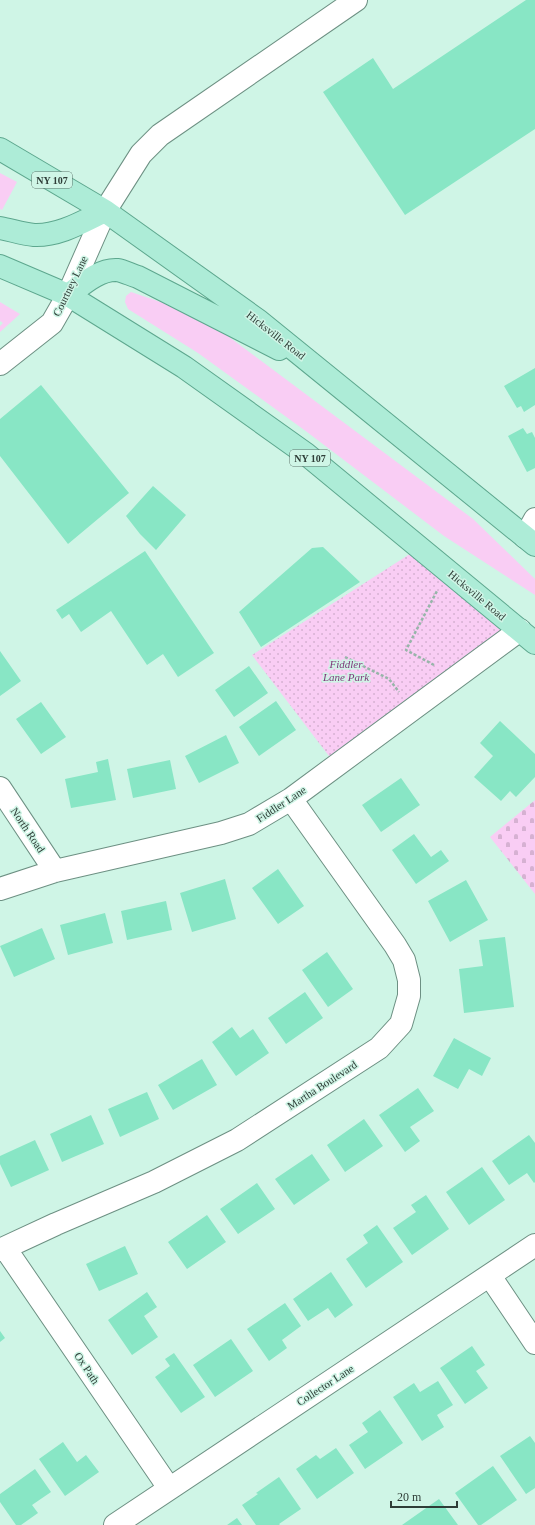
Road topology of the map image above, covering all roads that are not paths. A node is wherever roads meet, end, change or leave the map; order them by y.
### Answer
1 (356, 0) edge
2 (0, 149) edge
3 (105, 211) junction
4 (0, 228) edge
5 (0, 266) edge
6 (68, 295) junction
7 (0, 364) edge
8 (320, 370) junction
9 (532, 534) edge
10 (527, 637) edge
11 (0, 788) edge
12 (291, 799) junction
13 (55, 871) junction
14 (0, 889) edge
15 (535, 1246) edge
16 (3, 1249) edge
17 (490, 1276) junction
18 (535, 1343) edge
19 (169, 1488) junction
20 (115, 1525) edge

1 - 3 street, Courtney Lane
2 - 3 main road, Hicksville Road / NY 107
3 - 4 main road
3 - 6 street, Courtney Lane
3 - 8 main road, Hicksville Road / NY 107
5 - 6 main road, NY 107
6 - 7 street, Courtney Lane
6 - 8 main road
6 - 10 main road, Hicksville Road / NY 107
8 - 9 main road, Hicksville Road / NY 107
10 - 12 street, Fiddler Lane
11 - 13 street, North Road
12 - 13 street, Fiddler Lane
12 - 16 street, Martha Boulevard
13 - 14 street, Fiddler Lane
15 - 17 street, Collector Lane
16 - 19 street, Ox Path
17 - 18 street
17 - 19 street, Collector Lane
19 - 20 street, Collector Lane

